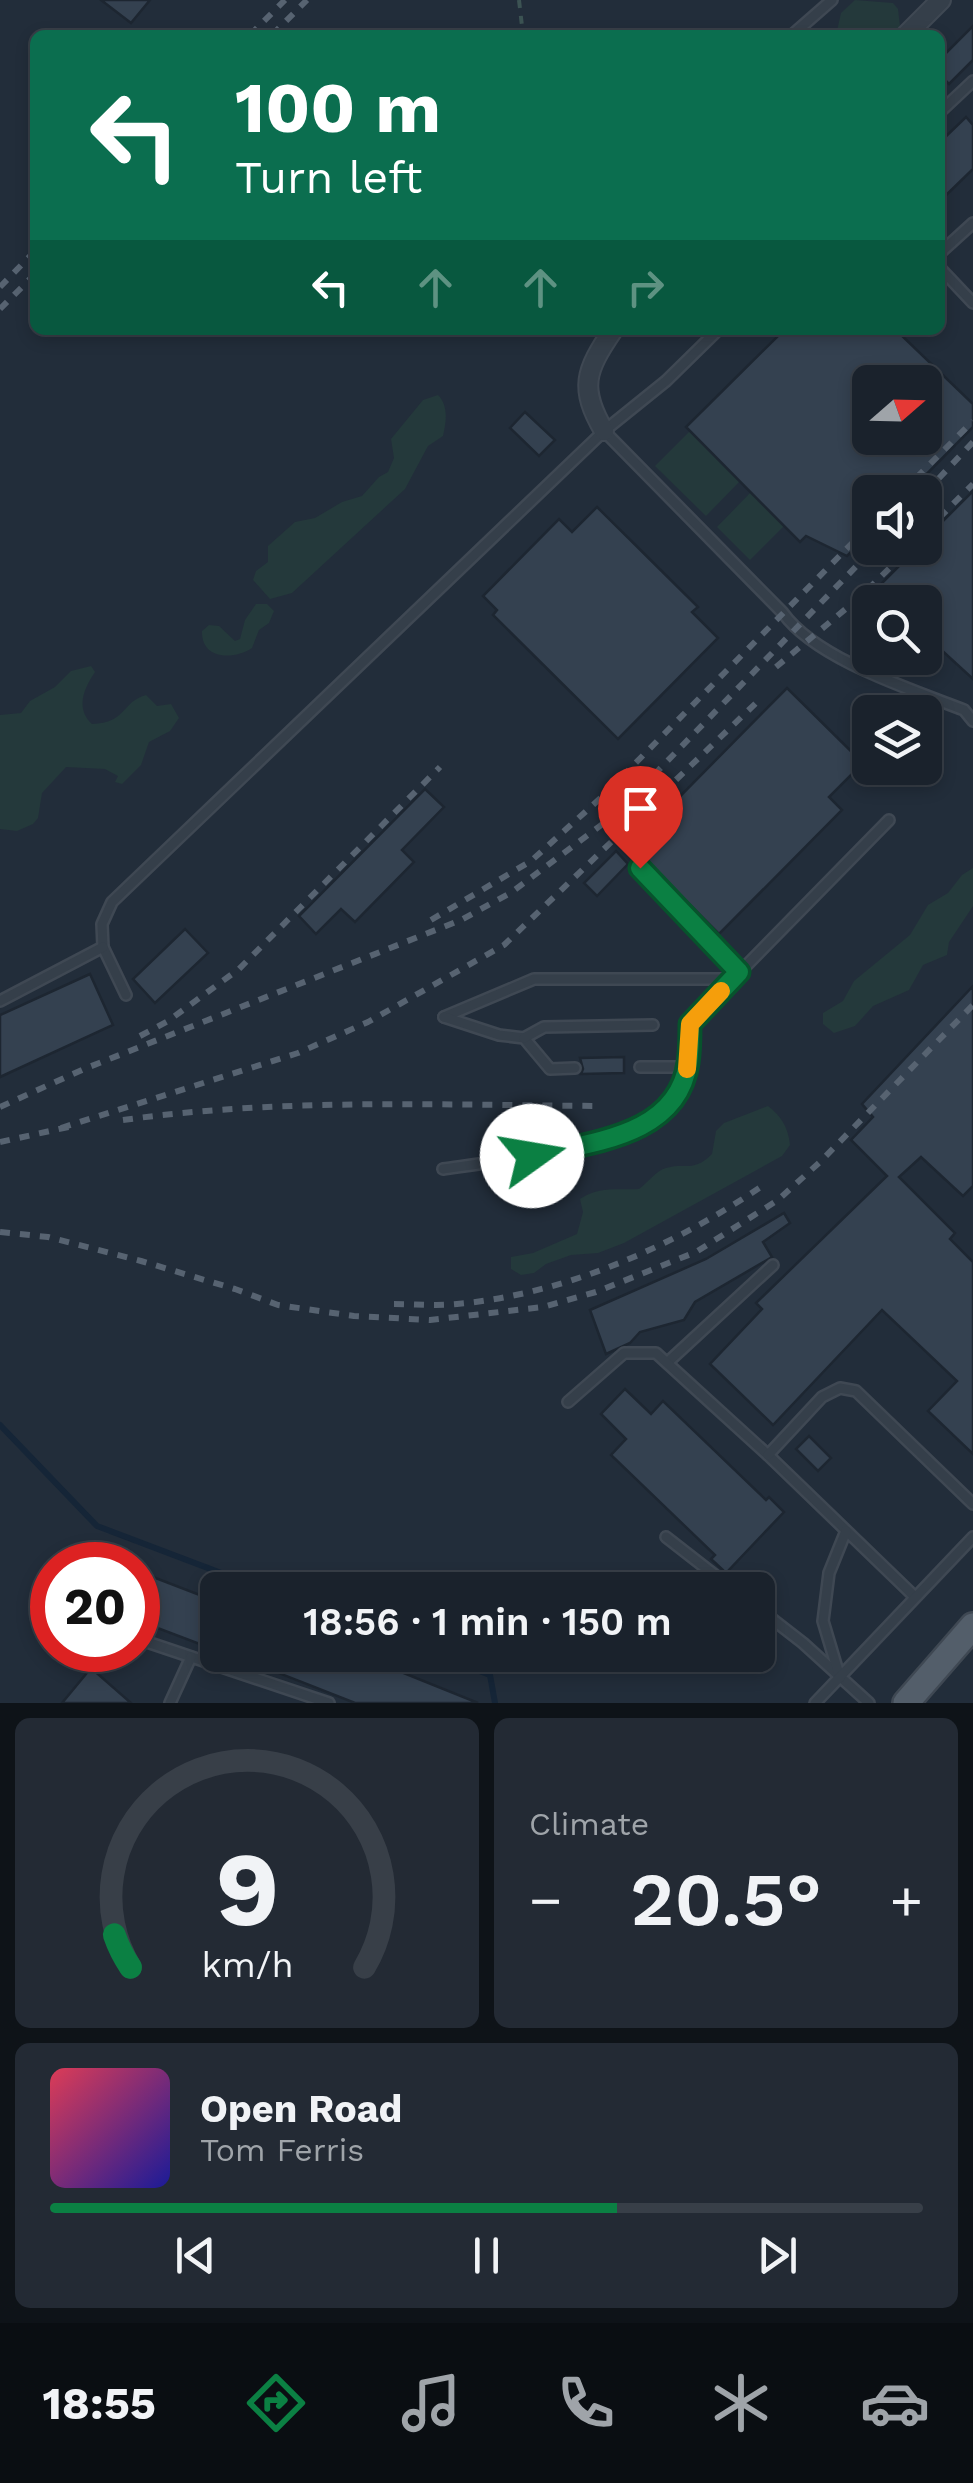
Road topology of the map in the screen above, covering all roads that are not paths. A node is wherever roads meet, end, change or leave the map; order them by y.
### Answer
1 (832, 0) edge
2 (941, 0) edge
3 (798, 30) edge
4 (911, 30) edge
5 (973, 80) edge
6 (945, 107) edge
7 (973, 223) edge
8 (945, 248) edge
9 (945, 273) edge
10 (973, 302) edge
11 (609, 335) edge
12 (713, 335) edge
13 (604, 431) junction
14 (973, 721) edge
15 (888, 820) dead end
16 (640, 868) dead end
17 (104, 947) junction
18 (736, 976) junction
19 (126, 995) dead end
20 (0, 1001) edge
21 (653, 1025) dead end
22 (524, 1038) junction
23 (640, 1067) dead end
24 (688, 1067) junction
25 (575, 1068) dead end
26 (443, 1169) dead end
27 (773, 1265) dead end
28 (668, 1362) junction
29 (568, 1402) dead end
30 (768, 1455) junction
31 (973, 1504) edge
32 (846, 1531) junction
33 (973, 1537) edge
34 (666, 1538) dead end
35 (710, 1572) edge
36 (914, 1596) junction
37 (775, 1623) edge
38 (973, 1626) edge
39 (160, 1646) edge
40 (191, 1657) junction
41 (840, 1678) junction
42 (306, 1699) edge
43 (170, 1703) edge
44 (329, 1703) edge
45 (816, 1703) edge
46 (869, 1703) edge
47 (906, 1703) edge

1 - 3 lane
2 - 4 street
5 - 6 lane
7 - 8 lane
9 - 10 lane
11 - 13 street
12 - 13 lane
13 - 14 lane
13 - 17 lane
15 - 18 lane
16 - 18 lane
17 - 19 lane
17 - 20 lane
18 - 22 lane
18 - 24 lane
21 - 22 lane
22 - 25 lane
23 - 24 lane
24 - 26 lane
27 - 28 lane
28 - 29 lane
28 - 30 lane
30 - 31 lane
30 - 32 lane
32 - 36 lane
32 - 41 lane
33 - 36 lane
34 - 35 lane
36 - 41 lane
37 - 41 lane
38 - 47 main road
39 - 40 lane
40 - 42 lane
40 - 43 lane
41 - 45 lane
41 - 46 lane
42 - 44 lane

